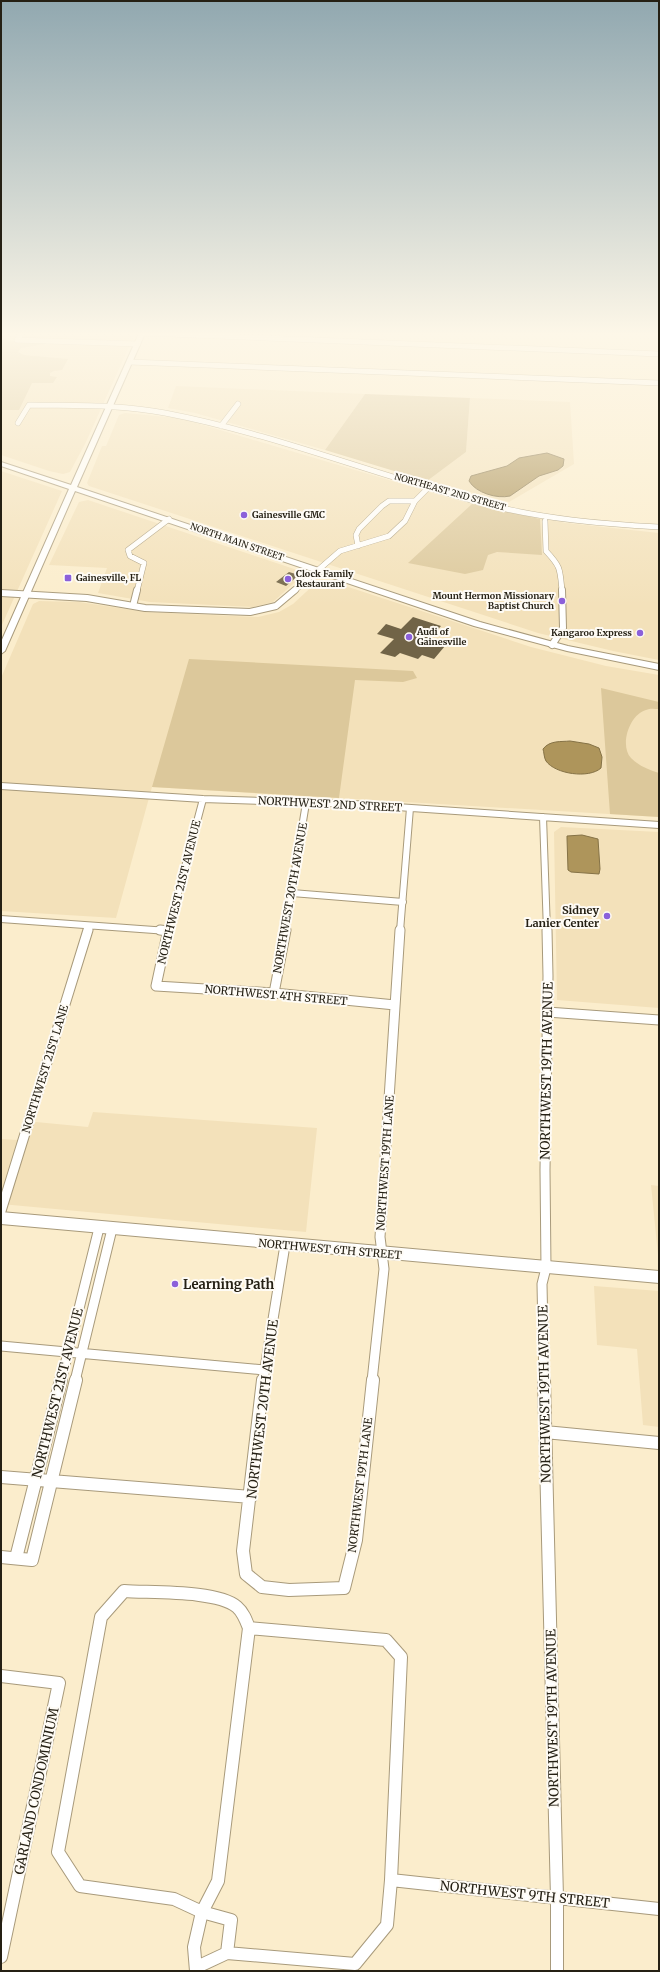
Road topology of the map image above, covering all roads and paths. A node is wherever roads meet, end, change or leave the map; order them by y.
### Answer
1 (103, 423) edge
2 (209, 423) edge
3 (223, 423) edge
4 (221, 426) junction
5 (1, 464) edge
6 (429, 487) junction
7 (73, 489) junction
8 (415, 501) junction
9 (169, 519) junction
10 (545, 521) dead end
11 (659, 527) edge
12 (358, 546) junction
13 (318, 570) junction
14 (1, 593) edge
15 (26, 594) junction
16 (133, 606) junction
17 (552, 645) junction
18 (1, 651) edge
19 (659, 667) edge
20 (1, 786) edge
21 (203, 799) junction
22 (306, 803) junction
23 (410, 808) junction
24 (543, 817) junction
25 (659, 825) edge
26 (292, 893) junction
27 (403, 902) junction
28 (1, 919) edge
29 (89, 927) junction
30 (168, 932) junction
31 (156, 986) joint
32 (274, 993) junction
33 (395, 1005) junction
34 (547, 1012) junction
35 (659, 1020) edge
36 (1, 1211) edge
37 (1, 1218) edge
38 (105, 1228) junction
39 (285, 1245) junction
40 (382, 1254) junction
41 (546, 1268) junction
42 (659, 1277) edge
43 (1, 1346) edge
44 (67, 1352) junction
45 (81, 1354) junction
46 (264, 1370) junction
47 (545, 1432) junction
48 (659, 1443) edge
49 (1, 1477) edge
50 (35, 1480) junction
51 (52, 1482) junction
52 (250, 1497) junction
53 (1, 1557) edge
54 (16, 1558) junction
55 (246, 1574) joint
56 (249, 1628) junction
57 (1, 1676) edge
58 (391, 1880) junction
59 (556, 1898) junction
60 (659, 1910) edge
61 (202, 1912) junction
62 (227, 1953) junction
63 (1, 1957) edge
64 (196, 1969) edge
65 (557, 1971) edge

1 - 7 main road
2 - 4 street, NORTHEAST 2ND STREET
3 - 4 street
4 - 6 street, NORTHEAST 2ND STREET
5 - 7 main road, NORTH MAIN STREET
6 - 8 street
6 - 11 street, NORTHEAST 2ND STREET
7 - 9 main road, NORTH MAIN STREET
7 - 15 main road
8 - 12 street
8 - 12 street
9 - 13 main road, NORTH MAIN STREET
9 - 16 street
10 - 17 street
12 - 13 street
13 - 16 street
13 - 17 main road, NORTH MAIN STREET
14 - 15 street
15 - 16 street
15 - 18 main road
17 - 19 main road, NORTH MAIN STREET
20 - 21 street, NORTHWEST 2ND STREET
21 - 22 street, NORTHWEST 2ND STREET
21 - 30 street, NORTHWEST 21ST AVENUE
22 - 23 street, NORTHWEST 2ND STREET
22 - 26 street, NORTHWEST 20TH AVENUE
23 - 24 street, NORTHWEST 2ND STREET
23 - 27 street, NORTHWEST 19TH LANE
24 - 25 street, NORTHWEST 2ND STREET
24 - 34 street, NORTHWEST 19TH AVENUE
26 - 27 street
26 - 32 street, NORTHWEST 20TH AVENUE
27 - 33 street, NORTHWEST 19TH LANE
28 - 29 street
29 - 30 street
29 - 36 street, NORTHWEST 21ST LANE
30 - 31 street, NORTHWEST 21ST AVENUE
31 - 32 street, NORTHWEST 4TH STREET
32 - 33 street, NORTHWEST 4TH STREET
33 - 40 street, NORTHWEST 19TH LANE
34 - 35 street
34 - 41 street, NORTHWEST 19TH AVENUE
37 - 38 main road, NORTHWEST 6TH STREET
38 - 39 main road, NORTHWEST 6TH STREET
38 - 44 street, NORTHWEST 21ST AVENUE
38 - 45 street, NORTHWEST 21ST AVENUE
39 - 40 main road, NORTHWEST 6TH STREET
39 - 46 street, NORTHWEST 20TH AVENUE
40 - 41 main road, NORTHWEST 6TH STREET
40 - 55 street, NORTHWEST 19TH LANE
41 - 42 main road, NORTHWEST 6TH STREET
41 - 47 street, NORTHWEST 19TH AVENUE
43 - 44 street
44 - 45 street
44 - 50 street, NORTHWEST 21ST AVENUE
45 - 46 street
45 - 51 street, NORTHWEST 21ST AVENUE
46 - 52 street, NORTHWEST 20TH AVENUE
47 - 48 street
47 - 59 street, NORTHWEST 19TH AVENUE
49 - 50 street
50 - 51 street
50 - 54 street, NORTHWEST 21ST AVENUE
51 - 52 street
51 - 54 street, NORTHWEST 21ST AVENUE
52 - 55 street, NORTHWEST 20TH AVENUE
53 - 54 street
56 - 58 street
56 - 61 street
56 - 61 street
57 - 63 street, GARLAND CONDOMINIUM
58 - 59 street, NORTHWEST 9TH STREET
58 - 62 street
59 - 60 street, NORTHWEST 9TH STREET
59 - 65 street, NORTHWEST 19TH AVENUE
61 - 62 street
61 - 64 street
62 - 64 street

